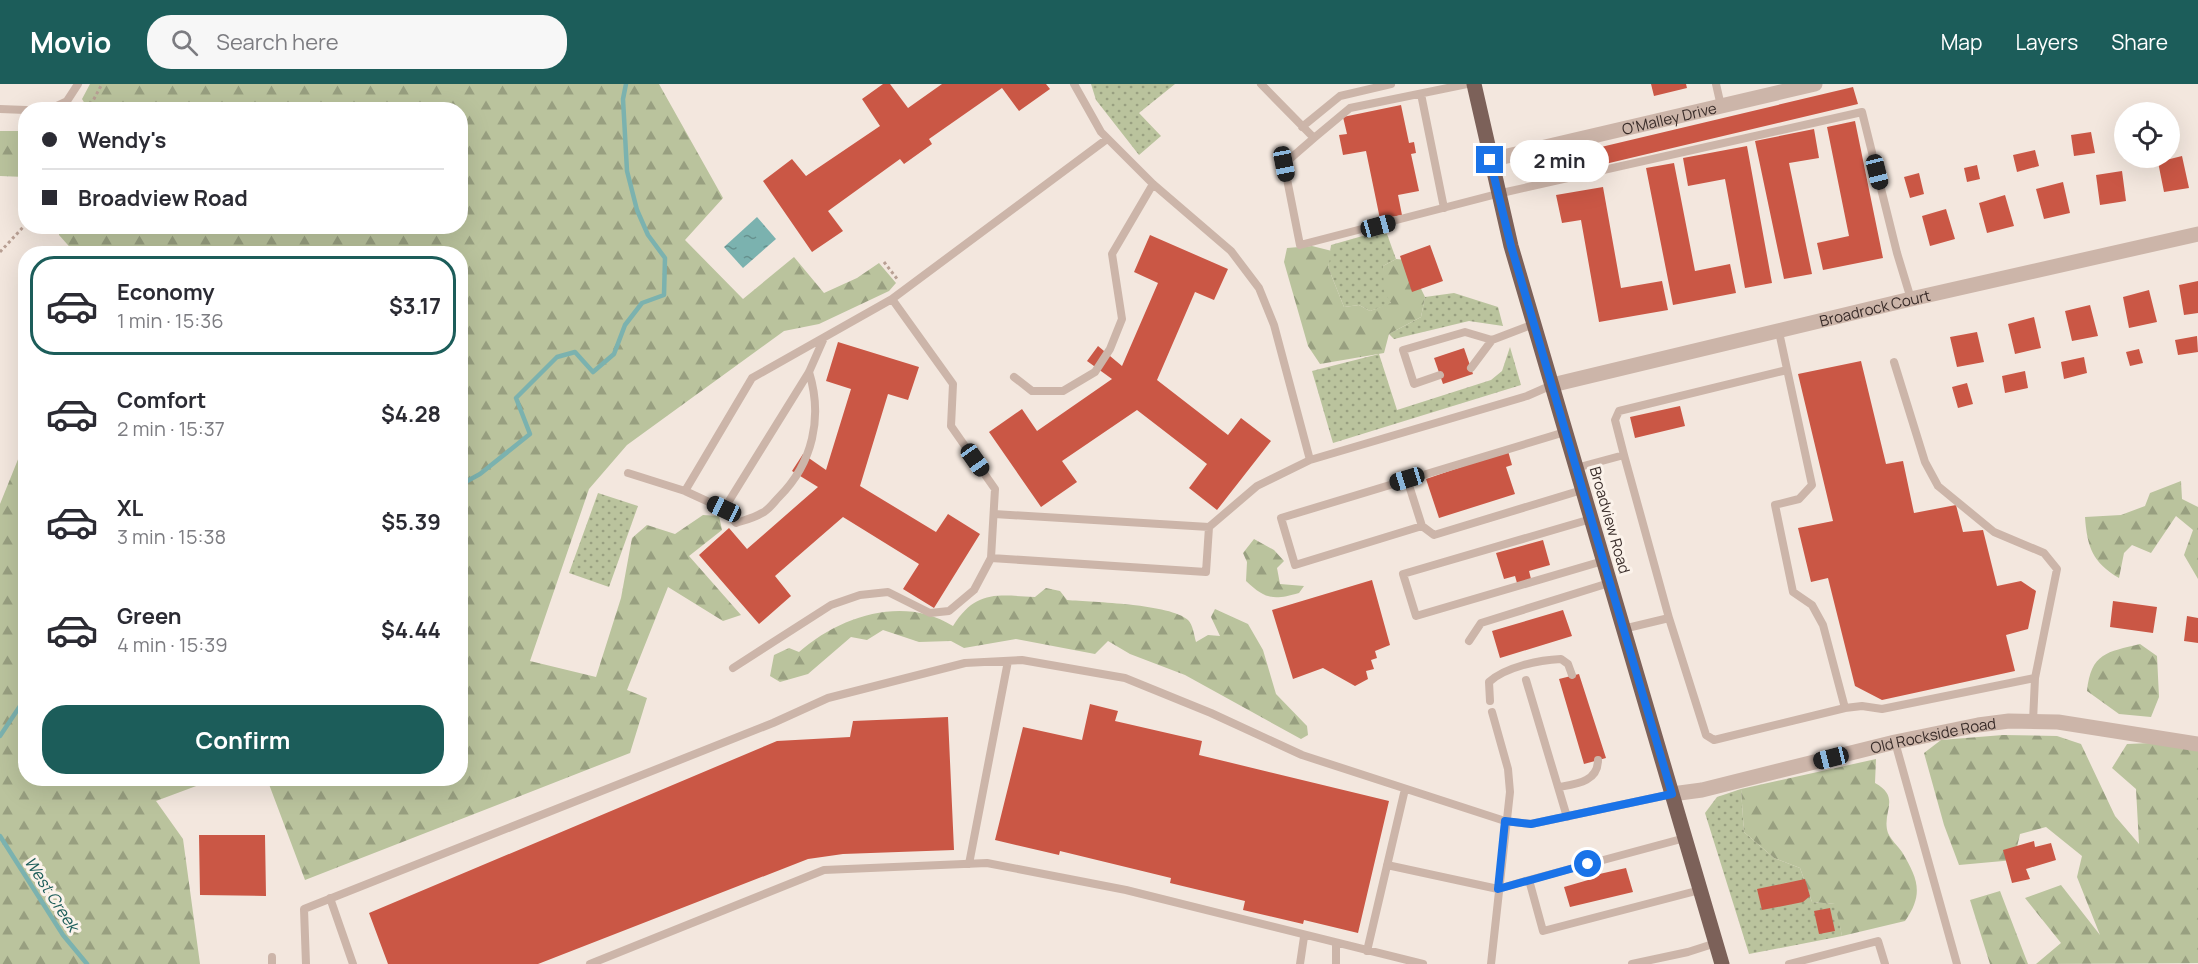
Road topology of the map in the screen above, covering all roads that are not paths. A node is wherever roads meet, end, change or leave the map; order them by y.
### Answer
1 (78, 84) edge
2 (1074, 84) edge
3 (1261, 84) edge
4 (1391, 84) edge
5 (1467, 84) edge
6 (1474, 84) edge
7 (1716, 84) edge
8 (1815, 84) edge
9 (1769, 89) edge
10 (1421, 94) junction
11 (65, 102) edge
12 (1721, 106) junction
13 (0, 109) edge
14 (18, 110) edge
15 (1302, 126) junction
16 (1314, 138) junction
17 (1107, 139) junction
18 (1490, 160) junction
19 (1153, 184) junction
20 (1497, 194) junction
21 (1444, 208) junction
22 (2198, 234) edge
23 (892, 299) junction
24 (1911, 299) junction
25 (1534, 324) junction
26 (1779, 332) junction
27 (824, 338) junction
28 (1491, 340) junction
29 (1894, 362) dead end
30 (1471, 368) dead end
31 (1787, 370) junction
32 (808, 372) junction
33 (1440, 375) dead end
34 (1014, 377) dead end
35 (1552, 385) junction
36 (1565, 432) junction
37 (1624, 455) junction
38 (1310, 460) junction
39 (1576, 468) junction
40 (628, 473) dead end
41 (1407, 479) junction
42 (1582, 490) junction
43 (685, 491) junction
44 (724, 509) junction
45 (994, 514) junction
46 (1591, 519) junction
47 (1422, 526) junction
48 (1209, 527) junction
49 (991, 558) junction
50 (1603, 561) junction
51 (1610, 583) junction
52 (1669, 618) junction
53 (1623, 629) junction
54 (1469, 641) dead end
55 (1008, 661) junction
56 (733, 668) dead end
57 (1572, 675) dead end
58 (2035, 678) junction
59 (1526, 680) dead end
60 (1490, 701) dead end
61 (1845, 708) junction
62 (1492, 712) dead end
63 (2033, 721) junction
64 (1895, 742) junction
65 (2198, 744) edge
66 (1598, 760) dead end
67 (1559, 787) junction
68 (1405, 789) junction
69 (1672, 794) junction
70 (1567, 817) junction
71 (1505, 821) junction
72 (1685, 838) junction
73 (969, 864) junction
74 (1388, 865) junction
75 (1529, 880) junction
76 (1498, 889) junction
77 (1700, 890) junction
78 (330, 898) junction
79 (1304, 937) junction
80 (1716, 943) junction
81 (1336, 945) junction
82 (1367, 951) junction
83 (1654, 962) edge
84 (306, 964) edge
85 (353, 964) edge
86 (590, 964) edge
87 (1300, 964) edge
88 (1336, 964) edge
89 (1422, 964) edge
90 (1491, 964) edge
91 (1632, 964) edge
92 (1722, 964) edge
93 (1789, 964) edge
94 (1885, 964) edge
95 (1957, 964) edge

1 - 11 lane
2 - 17 lane
3 - 15 lane
4 - 15 lane
5 - 10 lane
6 - 18 main road, Broadview Road
7 - 12 lane
8 - 9 street, O'Malley Drive
9 - 12 street, O'Malley Drive
10 - 16 lane
10 - 21 lane
12 - 18 street, O'Malley Drive
13 - 14 lane
15 - 16 lane
16 - 21 lane
17 - 19 lane
17 - 23 lane
18 - 20 main road, Broadview Road
19 - 34 lane
19 - 38 lane
20 - 21 lane
20 - 24 lane
20 - 25 main road, Broadview Road
22 - 24 street, Broadrock Court
23 - 27 lane
23 - 45 lane
24 - 26 street, Broadrock Court
25 - 28 lane
25 - 35 main road, Broadview Road
26 - 31 lane
26 - 35 street, Broadrock Court
27 - 32 lane
27 - 43 lane
28 - 30 lane
28 - 33 lane
29 - 58 lane
31 - 37 lane
31 - 61 lane
32 - 44 lane
32 - 44 lane
35 - 36 main road, Broadview Road
35 - 38 lane
36 - 39 main road, Broadview Road
36 - 41 lane
37 - 39 lane
37 - 52 lane
38 - 48 lane
39 - 42 main road, Broadview Road
40 - 43 lane
41 - 47 lane
41 - 47 lane
42 - 46 main road, Broadview Road
42 - 47 lane
43 - 44 lane
45 - 48 lane
45 - 49 lane
46 - 50 main road, Broadview Road
46 - 50 lane
48 - 49 lane
49 - 56 lane
50 - 51 main road, Broadview Road
51 - 53 main road, Broadview Road
51 - 54 lane
52 - 53 lane
52 - 61 lane
53 - 69 main road, Broadview Road
55 - 68 lane
55 - 73 lane
55 - 78 lane
57 - 60 lane
58 - 61 lane
58 - 63 lane
59 - 67 lane
62 - 71 lane
63 - 64 street, Old Rockside Road
63 - 65 street, Old Rockside Road
64 - 69 street, Old Rockside Road
64 - 95 lane
66 - 67 lane
67 - 70 lane
68 - 71 lane
68 - 74 lane
69 - 70 lane
69 - 72 main road, Broadview Road
70 - 71 lane
71 - 76 lane
72 - 75 lane
72 - 77 main road, Broadview Road
73 - 79 lane
73 - 86 lane
74 - 76 lane
74 - 82 lane
75 - 76 lane
75 - 77 lane
76 - 90 lane
77 - 80 main road, Broadview Road
78 - 84 lane
78 - 85 lane
79 - 81 lane
79 - 87 lane
80 - 83 lane
80 - 92 main road, Broadview Road
81 - 82 lane
81 - 88 lane
82 - 89 lane
83 - 91 lane
93 - 94 lane

